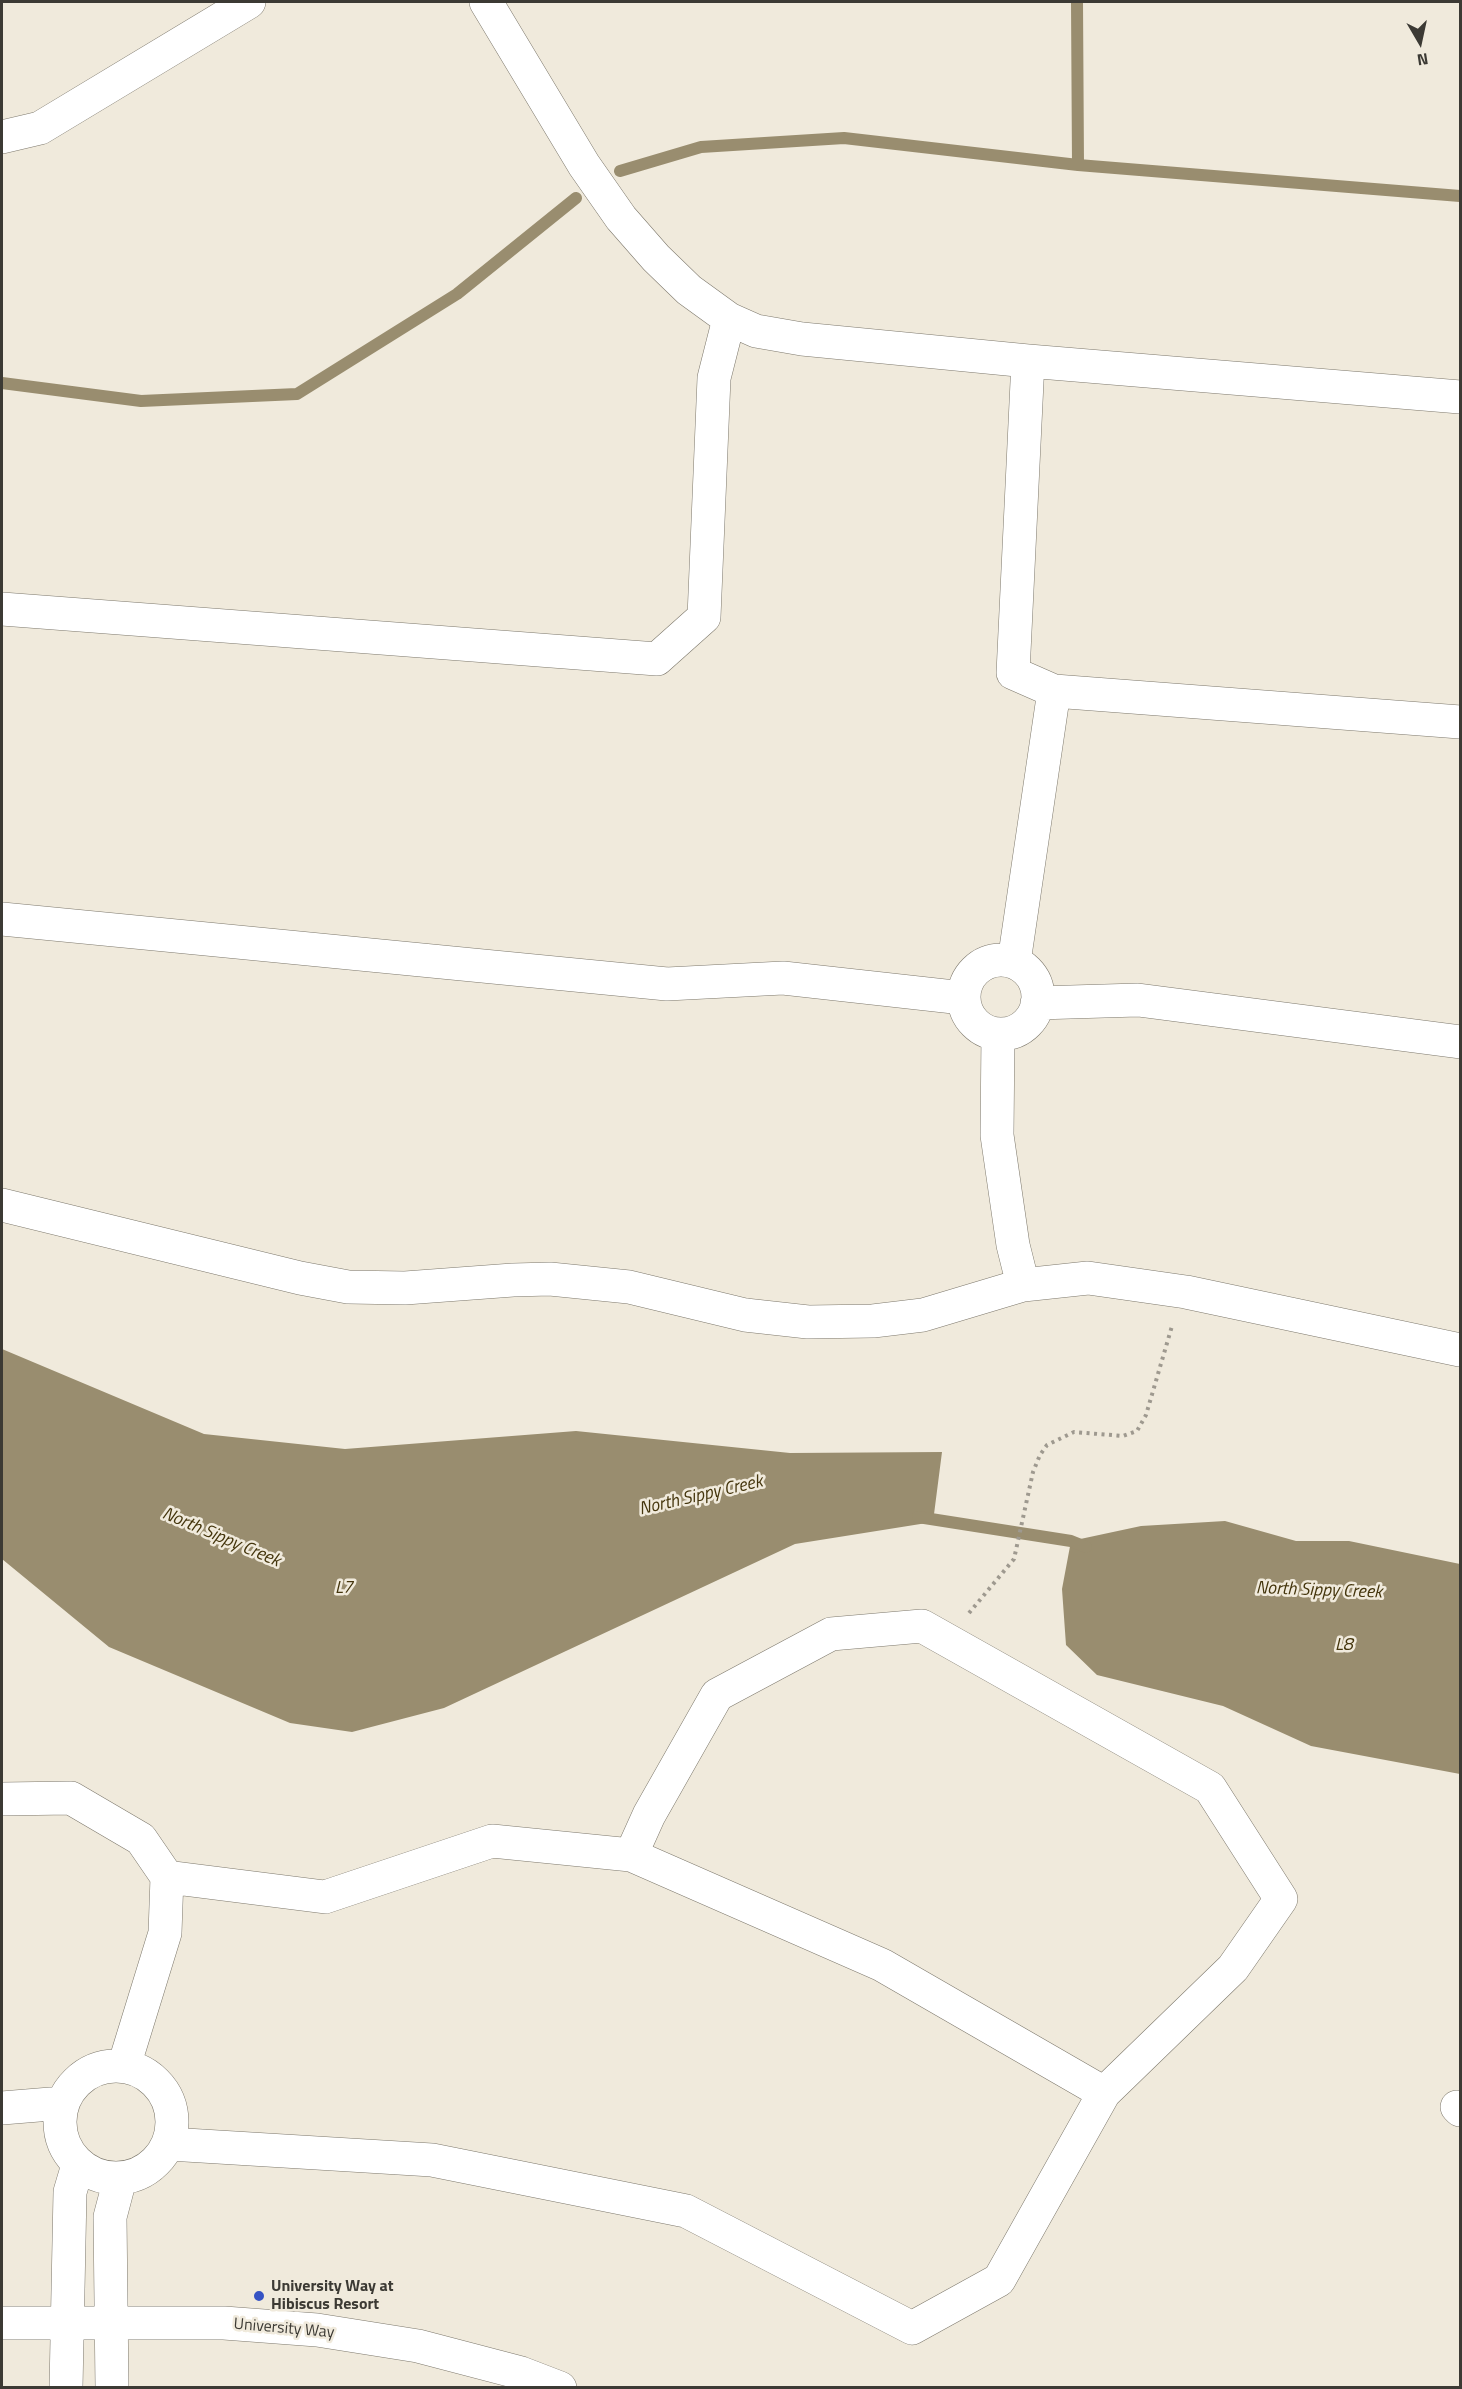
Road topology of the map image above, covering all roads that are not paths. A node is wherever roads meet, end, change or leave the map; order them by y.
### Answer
1 (249, 2) edge
2 (486, 2) edge
3 (2, 137) edge
4 (729, 319) junction
5 (1028, 361) junction
6 (1461, 397) edge
7 (2, 609) edge
8 (1053, 691) junction
9 (1461, 722) edge
10 (2, 919) edge
11 (1014, 962) junction
12 (963, 998) junction
13 (1037, 1004) junction
14 (998, 1034) junction
15 (1461, 1042) edge
16 (2, 1205) edge
17 (1023, 1285) junction
18 (1461, 1350) edge
19 (2, 1799) edge
20 (631, 1855) junction
21 (167, 1877) junction
22 (124, 2066) junction
23 (1104, 2093) junction
24 (63, 2103) junction
25 (2, 2108) edge
26 (169, 2144) junction
27 (78, 2165) junction
28 (120, 2179) junction
29 (112, 2321) junction
30 (2, 2322) edge
31 (66, 2322) junction
32 (66, 2388) edge
33 (112, 2388) edge
34 (560, 2388) edge

1 - 3 street
2 - 4 street
4 - 5 street
4 - 7 street
5 - 6 street
5 - 8 street
8 - 9 street
8 - 11 street
10 - 12 street
11 - 12 street
11 - 13 street
12 - 14 street
13 - 14 street
13 - 15 street
14 - 17 street
16 - 17 street
17 - 18 street
19 - 21 street
20 - 21 street
20 - 23 street
20 - 23 street
21 - 22 street
22 - 24 street
22 - 26 street
23 - 26 street
24 - 25 street
24 - 27 street
26 - 28 street
27 - 28 street
27 - 31 street
28 - 29 street
29 - 31 street, University Way
29 - 33 street
29 - 34 street, University Way
30 - 31 street, University Way
31 - 32 street

